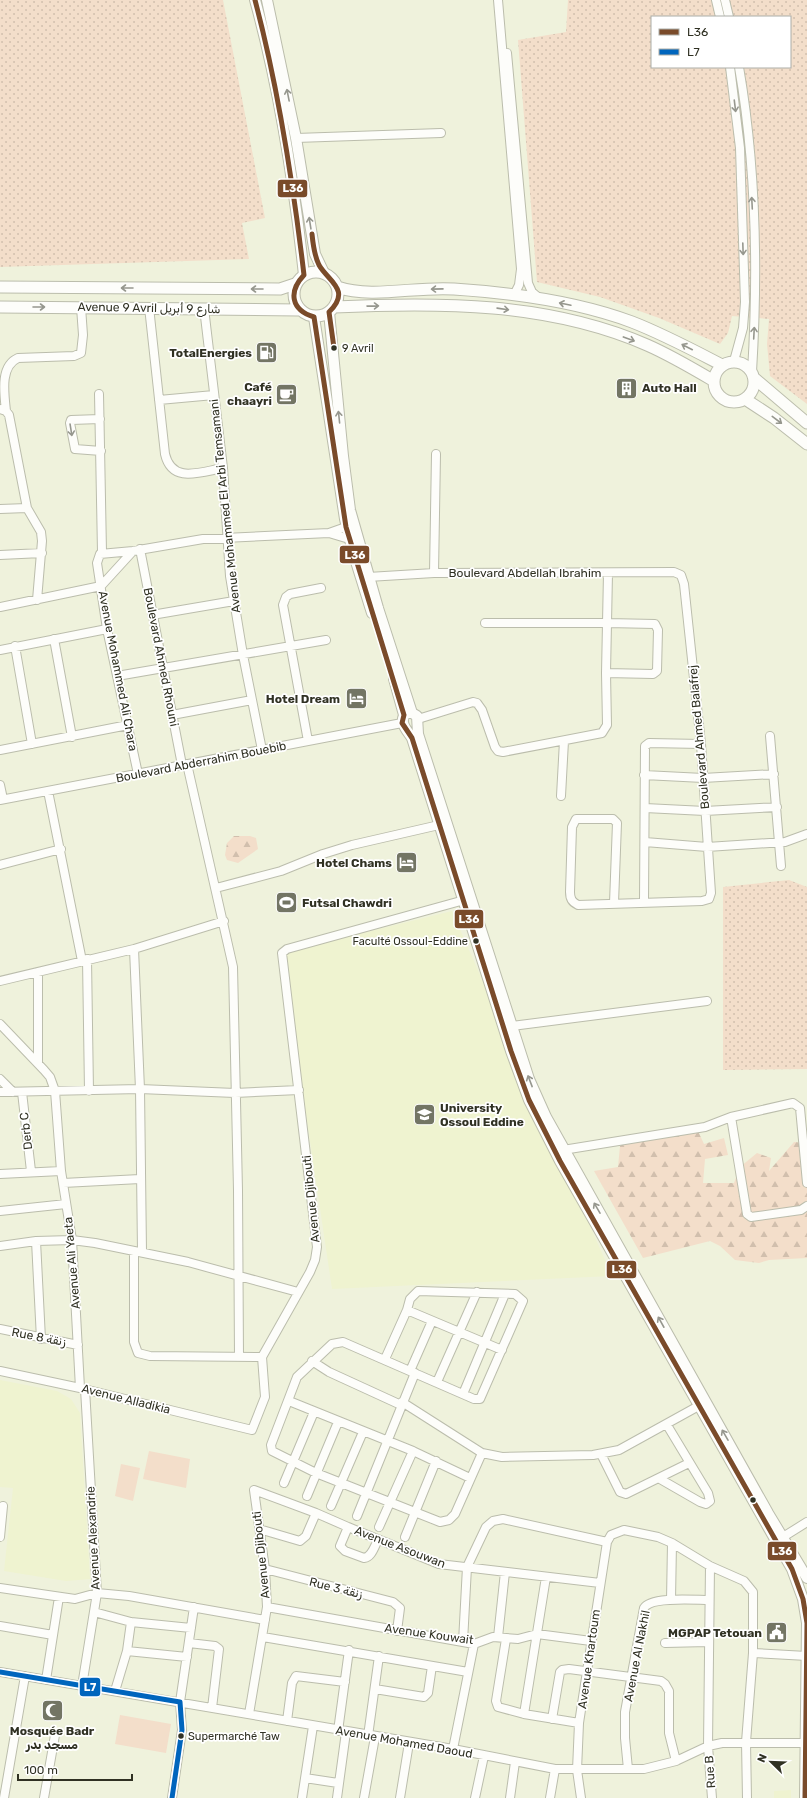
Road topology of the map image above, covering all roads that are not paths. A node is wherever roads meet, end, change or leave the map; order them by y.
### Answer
1 (255, 0) edge
2 (267, 0) edge
3 (498, 0) edge
4 (716, 0) edge
5 (725, 0) edge
6 (720, 16) edge
7 (729, 16) edge
8 (502, 37) junction
9 (730, 68) edge
10 (739, 68) edge
11 (441, 133) dead end
12 (296, 138) junction
13 (324, 273) junction
14 (304, 275) junction
15 (296, 284) junction
16 (0, 287) edge
17 (337, 287) junction
18 (514, 295) junction
19 (539, 299) junction
20 (0, 307) edge
21 (81, 307) junction
22 (149, 307) junction
23 (204, 308) junction
24 (299, 310) junction
25 (332, 310) junction
26 (314, 317) junction
27 (734, 361) junction
28 (722, 365) junction
29 (753, 375) junction
30 (714, 381) junction
31 (99, 394) dead end
32 (214, 395) junction
33 (745, 399) junction
34 (159, 400) junction
35 (3, 410) edge
36 (100, 419) junction
37 (807, 423) edge
38 (807, 444) edge
39 (100, 451) junction
40 (436, 454) dead end
41 (223, 468) junction
42 (27, 508) junction
43 (0, 509) edge
44 (346, 527) junction
45 (329, 533) junction
46 (228, 539) junction
47 (349, 539) junction
48 (137, 550) junction
49 (102, 552) junction
50 (42, 553) junction
51 (0, 555) edge
52 (434, 573) junction
53 (608, 574) junction
54 (681, 575) joint
55 (368, 577) junction
56 (101, 586) junction
57 (321, 588) dead end
58 (37, 600) junction
59 (234, 601) junction
60 (0, 607) edge
61 (152, 615) junction
62 (606, 622) junction
63 (485, 623) dead end
64 (107, 629) junction
65 (54, 639) junction
66 (326, 640) dead end
67 (15, 646) junction
68 (290, 647) junction
69 (0, 650) edge
70 (243, 655) junction
71 (163, 668) junction
72 (606, 673) junction
73 (117, 676) junction
74 (252, 700) junction
75 (172, 715) junction
76 (410, 720) junction
77 (128, 725) junction
78 (770, 736) dead end
79 (72, 737) junction
80 (564, 741) junction
81 (308, 742) junction
82 (32, 744) junction
83 (701, 744) junction
84 (0, 750) edge
85 (262, 750) junction
86 (185, 764) junction
87 (138, 774) junction
88 (774, 774) junction
89 (644, 775) junction
90 (703, 778) junction
91 (0, 785) edge
92 (48, 791) junction
93 (561, 796) dead end
94 (2, 800) edge
95 (778, 807) junction
96 (645, 808) junction
97 (705, 811) junction
98 (439, 825) junction
99 (807, 834) edge
100 (645, 842) junction
101 (779, 842) junction
102 (707, 847) junction
103 (60, 849) junction
104 (0, 865) edge
105 (781, 866) dead end
106 (216, 888) junction
107 (467, 900) junction
108 (614, 903) junction
109 (644, 903) junction
110 (224, 921) junction
111 (134, 949) junction
112 (84, 960) junction
113 (38, 972) junction
114 (0, 982) edge
115 (707, 1001) dead end
116 (0, 1024) edge
117 (512, 1026) junction
118 (38, 1063) junction
119 (0, 1078) edge
120 (89, 1090) junction
121 (140, 1090) junction
122 (299, 1090) junction
123 (55, 1091) junction
124 (0, 1092) edge
125 (18, 1092) junction
126 (235, 1092) junction
127 (731, 1117) junction
128 (563, 1150) junction
129 (31, 1171) junction
130 (61, 1171) junction
131 (0, 1174) edge
132 (140, 1180) junction
133 (63, 1182) junction
134 (807, 1183) edge
135 (66, 1204) junction
136 (807, 1206) edge
137 (0, 1211) edge
138 (72, 1240) junction
139 (36, 1241) junction
140 (0, 1246) edge
141 (134, 1250) junction
142 (142, 1252) junction
143 (237, 1275) junction
144 (298, 1292) junction
145 (477, 1292) junction
146 (505, 1294) junction
147 (407, 1310) junction
148 (432, 1321) junction
149 (0, 1330) edge
150 (459, 1332) junction
151 (41, 1339) junction
152 (485, 1343) junction
153 (78, 1345) junction
154 (502, 1350) junction
155 (239, 1357) junction
156 (262, 1357) junction
157 (385, 1359) junction
158 (312, 1362) junction
159 (0, 1371) edge
160 (413, 1372) junction
161 (437, 1382) junction
162 (83, 1388) junction
163 (463, 1394) junction
164 (289, 1401) junction
165 (402, 1404) junction
166 (702, 1404) junction
167 (314, 1412) junction
168 (338, 1422) junction
169 (667, 1425) junction
170 (363, 1432) junction
171 (387, 1442) junction
172 (413, 1451) junction
173 (482, 1453) junction
174 (601, 1454) junction
175 (436, 1461) junction
176 (293, 1462) junction
177 (689, 1464) junction
178 (316, 1473) junction
179 (470, 1478) junction
180 (660, 1479) junction
181 (341, 1482) junction
182 (284, 1483) dead end
183 (254, 1490) joint
184 (366, 1492) junction
185 (307, 1496) dead end
186 (390, 1502) junction
187 (2, 1506) dead end
188 (332, 1506) dead end
189 (316, 1513) junction
190 (416, 1513) junction
191 (357, 1516) dead end
192 (807, 1522) edge
193 (348, 1527) junction
194 (379, 1527) dead end
195 (259, 1529) junction
196 (0, 1537) edge
197 (405, 1537) dead end
198 (783, 1537) junction
199 (378, 1540) junction
200 (607, 1542) junction
201 (672, 1543) junction
202 (710, 1566) junction
203 (467, 1567) junction
204 (265, 1569) junction
205 (505, 1572) junction
206 (546, 1577) junction
207 (807, 1578) edge
208 (600, 1583) junction
209 (0, 1588) edge
210 (97, 1593) junction
211 (804, 1595) edge
212 (59, 1597) junction
213 (670, 1600) junction
214 (709, 1600) junction
215 (267, 1607) junction
216 (194, 1608) junction
217 (94, 1612) junction
218 (265, 1620) junction
219 (131, 1622) junction
220 (0, 1626) edge
221 (191, 1628) junction
222 (397, 1631) junction
223 (537, 1634) junction
224 (53, 1635) junction
225 (263, 1636) junction
226 (502, 1638) junction
227 (591, 1641) junction
228 (463, 1642) junction
229 (708, 1642) junction
230 (189, 1643) junction
231 (665, 1643) dead end
232 (474, 1644) junction
233 (349, 1650) junction
234 (127, 1651) junction
235 (753, 1653) junction
236 (379, 1656) junction
237 (807, 1656) edge
238 (187, 1657) junction
239 (432, 1666) junction
240 (588, 1671) junction
241 (0, 1672) edge
242 (468, 1672) junction
243 (24, 1676) junction
244 (631, 1677) junction
245 (46, 1680) junction
246 (344, 1682) junction
247 (82, 1686) junction
248 (374, 1689) junction
249 (115, 1691) junction
250 (180, 1702) junction
251 (212, 1708) junction
252 (249, 1714) junction
253 (524, 1714) junction
254 (552, 1719) junction
255 (287, 1722) junction
256 (579, 1723) junction
257 (313, 1726) junction
258 (342, 1731) junction
259 (55, 1735) dead end
260 (372, 1737) junction
261 (746, 1742) junction
262 (409, 1743) junction
263 (806, 1743) edge
264 (708, 1746) junction
265 (453, 1749) junction
266 (484, 1756) junction
267 (676, 1761) junction
268 (515, 1762) junction
269 (555, 1769) junction
270 (628, 1769) junction
271 (577, 1770) junction
272 (305, 1778) junction
273 (338, 1783) junction
274 (4, 1798) edge
275 (44, 1798) edge
276 (172, 1798) edge
277 (302, 1798) edge
278 (337, 1798) edge
279 (364, 1798) edge
280 (400, 1798) edge
281 (475, 1798) edge
282 (510, 1798) edge
283 (550, 1798) edge
284 (581, 1798) edge
285 (712, 1798) edge
286 (747, 1798) edge
287 (805, 1798) edge

1 - 14 main road
12 -> 2 main road
3 - 8 street
4 - 6 street
5 - 7 street
8 - 18 street
8 - 19 street
9 -> 27 street
29 -> 10 street
11 - 12 street
13 -> 12 main road
13 - 14 highway
13 - 17 highway
14 - 15 highway
15 -> 16 highway, Avenue 9 Avril شارع 9 أبريل
15 - 24 highway
18 -> 17 highway
17 - 25 highway
18 - 19 highway
28 -> 19 highway
20 -> 21 highway, Avenue 9 Avril شارع 9 أبريل
21 - 22 highway, Avenue 9 Avril شارع 9 أبريل
21 - 35 street
22 - 23 highway, Avenue 9 Avril شارع 9 أبريل
22 - 34 street
23 - 24 highway, Avenue 9 Avril شارع 9 أبريل
23 - 32 street, Avenue Mohammed El Arbi Temsamani
24 - 26 highway
25 - 26 highway
25 -> 30 highway
55 -> 25 main road
26 - 44 main road
27 - 28 highway
27 - 29 highway
28 - 30 highway
29 - 33 highway
29 - 37 highway
30 - 33 highway
31 - 36 street
32 - 34 street
32 - 41 street, Avenue Mohammed El Arbi Temsamani
33 -> 38 highway
34 - 41 street
35 - 42 street
36 - 39 street
36 -> 39 street
39 - 49 street
40 - 52 street
41 - 46 street, Avenue Mohammed El Arbi Temsamani
42 - 43 street
42 - 50 street
44 - 45 street
44 - 47 main road
45 - 46 street
45 - 47 street
46 - 48 street
46 - 59 street, Avenue Mohammed El Arbi Temsamani
47 - 76 main road
48 - 49 street
48 - 56 street
48 - 61 street, Boulevard Ahmed Rhouni
49 - 56 street, Avenue Mohammed Ali Chara
50 - 51 street
50 - 58 street
52 - 53 street, Boulevard Abdellah Ibrahim
52 - 55 street, Boulevard Abdellah Ibrahim
53 - 54 street, Boulevard Abdellah Ibrahim
53 - 62 street
54 - 83 street, Boulevard Ahmed Balafrej
55 - 76 main road
56 - 58 street
56 - 64 street, Avenue Mohammed Ali Chara
57 - 68 street
58 - 60 street
59 - 61 street
59 - 70 street, Avenue Mohammed El Arbi Temsamani
61 - 71 street, Boulevard Ahmed Rhouni
62 - 63 street
62 - 72 street
62 - 72 street
64 - 65 street
64 - 73 street, Avenue Mohammed Ali Chara
65 - 67 street
65 - 79 street
66 - 68 street
67 - 69 street
67 - 82 street
68 - 70 street
68 - 81 street
70 - 71 street
70 - 74 street, Avenue Mohammed El Arbi Temsamani
71 - 73 street
71 - 75 street, Boulevard Ahmed Rhouni
72 - 80 street
73 - 77 street, Avenue Mohammed Ali Chara
74 - 75 street
74 - 85 street, Avenue Mohammed El Arbi Temsamani
75 - 86 street, Boulevard Ahmed Rhouni
76 - 80 street, Boulevard Abderrahim Bouebib
76 - 81 street, Boulevard Abderrahim Bouebib
76 - 98 main road
76 - 107 main road
77 - 79 street
77 - 87 street, Avenue Mohammed Ali Chara
78 - 88 street
79 - 82 street
80 - 93 street
81 - 85 street, Boulevard Abderrahim Bouebib
82 - 84 street
83 - 89 street
83 - 90 street, Boulevard Ahmed Balafrej
85 - 86 street, Boulevard Abderrahim Bouebib
86 - 87 street, Boulevard Abderrahim Bouebib
86 - 106 street, Boulevard Ahmed Rhouni
87 - 92 street, Boulevard Abderrahim Bouebib
88 - 90 street
88 - 95 street
89 - 90 street
89 - 96 street
90 - 97 street, Boulevard Ahmed Balafrej
91 - 94 street
92 - 94 street, Boulevard Abderrahim Bouebib
92 - 103 street
95 - 97 street
95 - 101 street
96 - 97 street
96 - 100 street
97 - 102 street, Boulevard Ahmed Balafrej
98 - 106 street
98 - 107 main road
99 - 101 street
100 - 102 street
100 - 109 street
101 - 102 street
101 - 105 street
102 - 109 street, Boulevard Ahmed Balafrej
103 - 104 street
103 - 112 street
106 - 110 street, Boulevard Ahmed Rhouni
107 - 117 main road
107 - 122 street, Avenue Djibouti
107 - 166 main road
108 - 108 street
108 - 109 street
110 - 111 street
110 - 126 street, Boulevard Ahmed Rhouni
111 - 112 street
111 - 121 street
112 - 113 street
112 - 120 street
113 - 114 street
113 - 118 street
115 - 117 street
116 - 118 street
128 -> 117 main road
118 - 123 street
119 - 125 street
120 - 121 street
120 - 123 street
121 - 126 street
121 - 132 street
122 - 126 street
122 - 144 street, Avenue Djibouti
123 - 125 street
123 - 130 street, Avenue Ali Yaeta
124 - 125 street
125 - 129 street, Derb C
126 - 143 street, Boulevard Ahmed Rhouni
127 - 128 street
127 - 134 street
127 - 136 street
166 -> 128 main road
129 - 130 street
129 - 131 street
130 - 133 street, Avenue Ali Yaeta
132 - 133 street
132 - 142 street
133 - 135 street, Avenue Ali Yaeta
135 - 137 street
135 - 138 street, Avenue Ali Yaeta
138 - 139 street
138 - 141 street
138 - 153 street, Avenue Ali Yaeta
139 - 140 street
139 - 151 street
141 - 142 street
141 - 155 street
142 - 143 street
143 - 144 street
143 - 155 street, Boulevard Ahmed Rhouni
144 - 156 street, Avenue Djibouti
145 - 146 street
145 - 147 street
145 - 150 street
146 - 152 street
146 - 154 street
147 - 148 street
147 - 157 street
148 - 150 street
148 - 160 street
149 - 151 street, Rue 8 زنقة
150 - 152 street
150 - 161 street
151 - 153 street, Rue 8 زنقة
152 - 154 street
152 - 163 street
153 - 162 street, Avenue Ali Yaeta
154 - 163 street
155 - 156 street
156 - 162 street, Avenue Alladikia
157 - 158 street
157 - 160 street
158 - 164 street
158 - 165 street
159 - 162 street, Avenue Alladikia
160 - 161 street
160 - 165 street
161 - 163 street
162 - 210 street, Avenue Alexandrie
164 - 167 street
164 - 176 street
165 - 171 street
165 - 173 street
166 - 169 street
198 -> 166 main road
166 - 211 main road
167 - 168 street
167 - 176 street
168 - 170 street
168 - 178 street
169 - 174 street
169 - 177 street
170 - 171 street
170 - 181 street
171 - 172 street
171 - 184 street
172 - 175 street
172 - 186 street
173 - 174 street
173 - 179 street
174 - 180 street
175 - 179 street
175 - 190 street
176 - 178 street
176 - 182 street
177 - 180 street
177 - 180 street
178 - 181 street
178 - 185 street
179 - 190 street
181 - 184 street
181 - 188 street
183 - 189 street, Avenue Asouwan
183 - 195 street, Avenue Djibouti
184 - 186 street
184 - 191 street
186 - 190 street
186 - 194 street
187 - 196 street
189 - 193 street, Avenue Asouwan
189 - 195 street
190 - 197 street
192 - 198 street
193 - 199 street, Avenue Asouwan
193 - 199 street
195 - 204 street, Avenue Djibouti
198 - 207 main road
199 - 203 street, Avenue Asouwan
200 - 201 street
200 - 203 street
200 - 208 street, Avenue Khartoum
201 - 202 street
201 - 213 street
202 - 214 street, Rue B
202 - 235 street
203 - 205 street, Avenue Asouwan
203 - 228 street
204 - 215 street, Avenue Djibouti
204 - 222 street, Rue 3 زنقة
205 - 206 street, Avenue Asouwan
205 - 226 street
206 - 208 street, Avenue Asouwan
206 - 223 street
208 - 227 street, Avenue Khartoum
209 - 212 street
210 - 212 street
210 - 216 street
210 - 217 street, Avenue Alexandrie
211 - 237 main road
212 - 224 street
213 - 214 street, Avenue Al Nakhil
213 - 244 street, Avenue Al Nakhil
214 - 229 street, Rue B
215 - 218 street, Avenue Djibouti
215 - 222 street, Avenue Kouwait
216 - 218 street
216 - 221 street
217 - 219 street
217 - 247 street, Avenue Alexandrie
218 - 225 street, Avenue Djibouti
219 - 221 street
219 - 234 street
220 - 224 street
221 - 230 street
222 - 228 street, Avenue Kouwait
223 - 226 street, Avenue Kouwait
223 - 227 street, Avenue Kouwait
223 - 253 street
224 - 245 street
225 - 233 street
225 - 252 street, Avenue Djibouti
226 - 232 street, Avenue Kouwait
226 - 253 street
227 - 240 street, Avenue Khartoum
228 - 232 street, Avenue Kouwait
229 - 231 street
229 - 264 street, Rue B
230 - 238 street
230 - 251 street
232 - 242 street
233 - 236 street
233 - 246 street
234 - 238 street
234 - 249 street
235 - 237 street
235 - 261 street
236 - 239 street
236 - 248 street
237 - 263 main road
238 - 250 street
239 - 242 street
239 - 248 street
240 - 244 street
240 - 254 street
240 - 256 street, Avenue Khartoum
241 - 243 street, Avenue Mohamed Daoud
242 - 265 street
243 - 245 street, Avenue Mohamed Daoud
243 - 274 street
244 - 267 street
244 - 270 street, Avenue Al Nakhil
245 - 247 street, Avenue Mohamed Daoud
246 - 255 street
246 - 258 street
247 - 249 street, Avenue Mohamed Daoud
248 - 260 street
249 - 250 street, Avenue Mohamed Daoud
250 - 251 street, Avenue Mohamed Daoud
250 - 276 street
251 - 252 street, Avenue Mohamed Daoud
252 - 255 street, Avenue Mohamed Daoud
253 - 254 street
254 - 256 street
255 - 257 street, Avenue Mohamed Daoud
256 - 271 street, Avenue Khartoum
257 - 258 street, Avenue Mohamed Daoud
257 - 272 street
258 - 260 street, Avenue Mohamed Daoud
258 - 273 street
259 - 275 street
260 - 262 street, Avenue Mohamed Daoud
260 - 279 street
261 - 263 street, Avenue Mohamed Daoud
261 - 264 street, Avenue Mohamed Daoud
261 - 286 street
262 - 265 street, Avenue Mohamed Daoud
262 - 280 street
263 - 287 main road
264 - 267 street, Avenue Mohamed Daoud
264 - 285 street, Rue B
265 - 266 street, Avenue Mohamed Daoud
266 - 268 street, Avenue Mohamed Daoud
266 - 281 street
267 - 270 street, Avenue Mohamed Daoud
268 - 269 street, Avenue Mohamed Daoud
268 - 282 street
269 - 271 street, Avenue Mohamed Daoud
269 - 283 street
270 - 271 street, Avenue Mohamed Daoud
271 - 284 street, Avenue Khartoum
272 - 273 street
272 - 277 street
273 - 278 street

